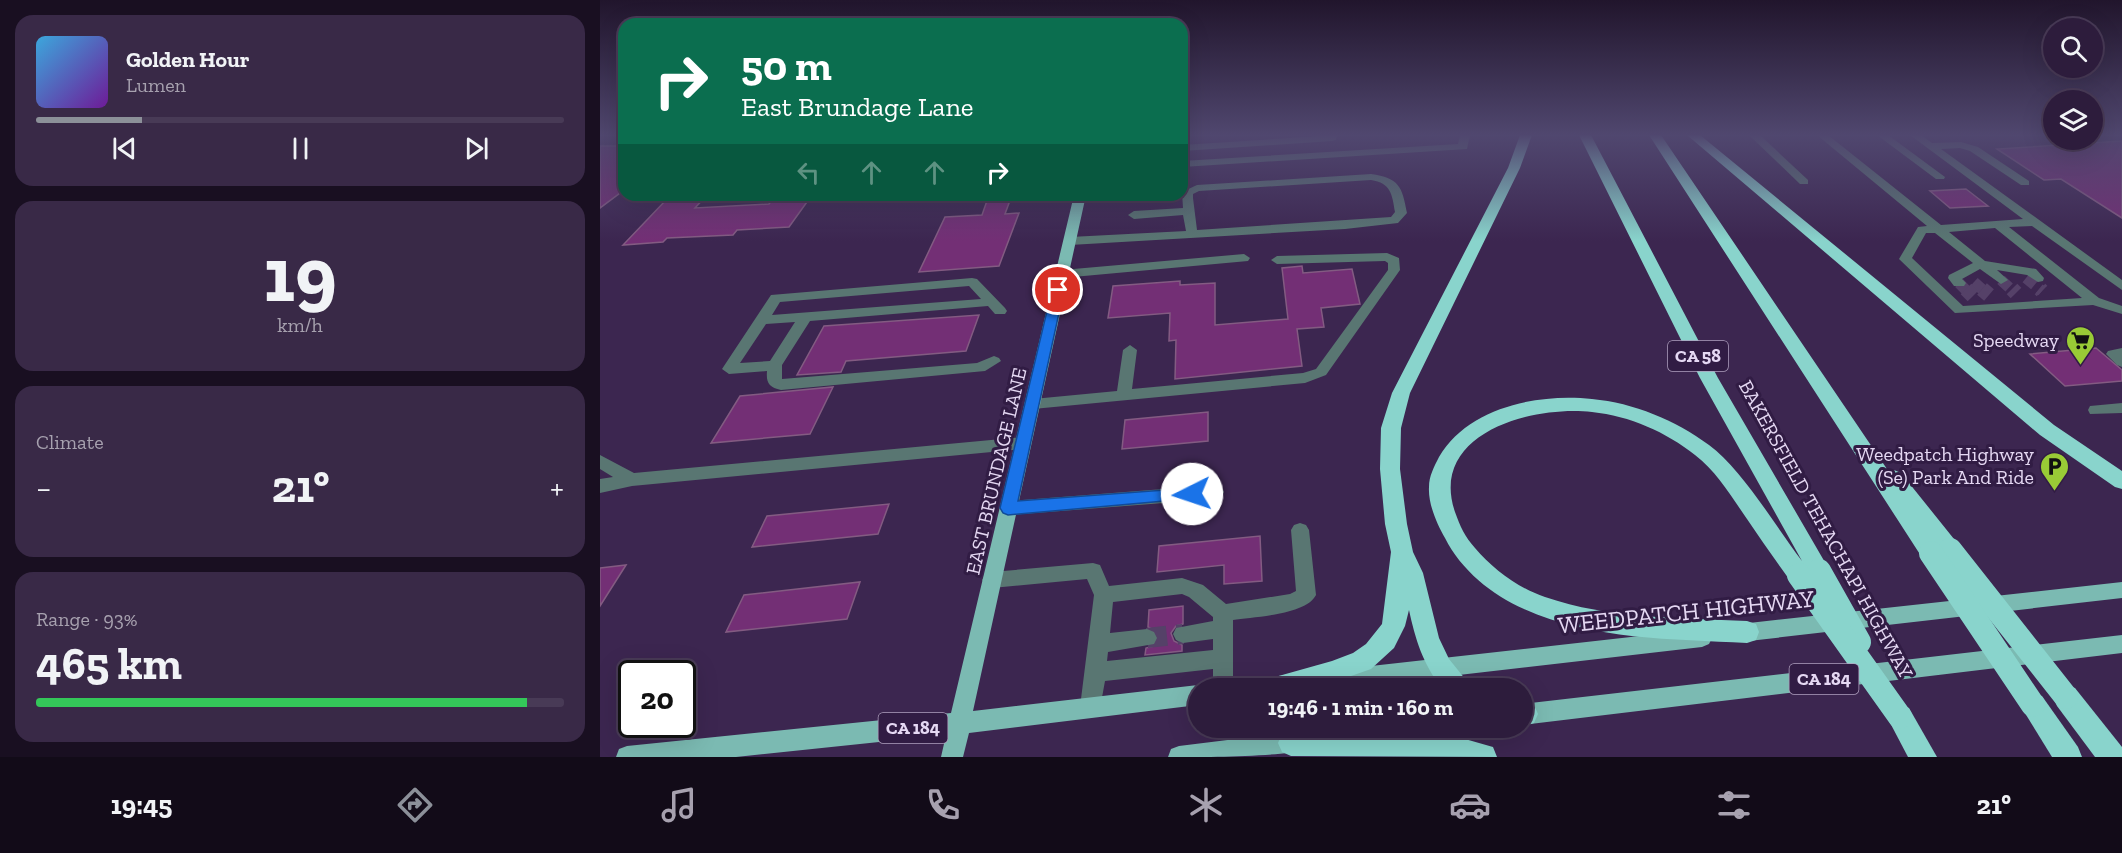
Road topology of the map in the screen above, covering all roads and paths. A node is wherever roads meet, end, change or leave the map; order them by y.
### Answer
1 (1513, 170) edge
2 (1603, 170) edge
3 (1678, 170) edge
4 (1735, 170) edge
5 (1792, 170) edge
6 (1865, 170) edge
7 (1931, 170) edge
8 (1963, 170) edge
9 (2006, 170) edge
10 (1940, 177) dead end
11 (1804, 182) dead end
12 (2025, 183) dead end
13 (1188, 191) edge
14 (1079, 201) edge
15 (1186, 201) edge
16 (1188, 211) junction
17 (1134, 215) dead end
18 (2034, 222) junction
19 (1998, 225) junction
20 (1937, 229) junction
21 (1192, 234) junction
22 (1070, 241) junction
23 (1244, 258) dead end
24 (1277, 260) dead end
25 (1981, 264) junction
26 (1062, 274) junction
27 (1959, 283) dead end
28 (2122, 286) edge
29 (2017, 293) junction
30 (2094, 301) junction
31 (2122, 310) edge
32 (805, 317) junction
33 (762, 320) junction
34 (1130, 350) dead end
35 (2122, 353) edge
36 (994, 361) dead end
37 (2122, 362) edge
38 (775, 365) junction
39 (1124, 395) junction
40 (1032, 404) junction
41 (2122, 408) edge
42 (2097, 410) dead end
43 (1023, 443) junction
44 (600, 461) edge
45 (632, 480) junction
46 (2122, 481) edge
47 (600, 486) edge
48 (1215, 492) dead end
49 (1008, 508) junction
50 (1300, 530) dead end
51 (1402, 552) junction
52 (1941, 552) junction
53 (1809, 573) junction
54 (992, 580) junction
55 (2122, 590) edge
56 (1104, 595) junction
57 (1223, 621) junction
58 (1747, 632) junction
59 (1183, 634) tunnel mouth
60 (1147, 638) tunnel mouth
61 (1099, 644) junction
62 (2122, 644) edge
63 (1223, 658) junction
64 (1440, 667) junction
65 (1096, 672) junction
66 (1223, 678) edge
67 (1309, 678) edge
68 (1350, 678) edge
69 (1449, 678) edge
70 (1188, 696) edge
71 (1091, 707) junction
72 (1533, 713) edge
73 (960, 723) junction
74 (1333, 738) edge
75 (1291, 743) junction
76 (1215, 755) edge
77 (627, 757) edge
78 (952, 757) edge
79 (1179, 757) edge
80 (1483, 757) edge
81 (1923, 757) edge
82 (2068, 757) edge
83 (2112, 757) edge

1 - 51 highway
2 - 53 highway, BAKERSFIELD TEHACHAPI HIGHWAY / CA 58
3 - 52 highway
4 - 46 highway
5 - 11 street
6 - 20 street
7 - 10 street
8 - 18 street
9 - 12 street
13 - 21 street
14 - 22 main road, EAST BRUNDAGE LANE
15 - 16 street
16 - 17 street
16 - 21 street
18 - 19 street
18 - 28 street
19 - 20 street
19 - 30 street
20 - 25 street
20 - 29 street
21 - 22 street
22 - 26 main road, EAST BRUNDAGE LANE
23 - 26 street
24 - 39 street
25 - 27 street
25 - 29 street
25 - 29 street
25 - 29 street
26 - 40 main road, EAST BRUNDAGE LANE
29 - 30 street
30 - 31 street
32 - 33 street
32 - 33 street
32 - 38 street
33 - 38 street
34 - 39 street
35 - 37 street
36 - 38 street
39 - 40 street
40 - 43 main road, EAST BRUNDAGE LANE
41 - 42 street
43 - 45 street
43 - 49 main road, EAST BRUNDAGE LANE
44 - 45 street
45 - 47 street
48 - 49 street
49 - 54 main road, EAST BRUNDAGE LANE
50 - 57 street
51 - 64 highway
51 - 67 highway
52 - 82 highway, bridge
52 - 83 highway, bridge
53 - 58 highway
53 - 81 highway, bridge
54 - 56 street
54 - 73 main road, EAST BRUNDAGE LANE
55 - 58 main road, WEEDPATCH HIGHWAY
56 - 57 street
56 - 61 street
57 - 59 street
57 - 63 street
58 - 64 main road, WEEDPATCH HIGHWAY
60 - 61 street
61 - 65 street
62 - 72 main road, CA 184
63 - 65 street
63 - 66 street
64 - 68 main road, WEEDPATCH HIGHWAY
64 - 69 highway
65 - 71 street
70 - 71 main road, CA 184
71 - 73 main road, CA 184
73 - 77 main road, CA 184
73 - 78 main road, EAST BRUNDAGE LANE
74 - 75 main road
75 - 76 main road
75 - 80 highway
76 - 79 main road

